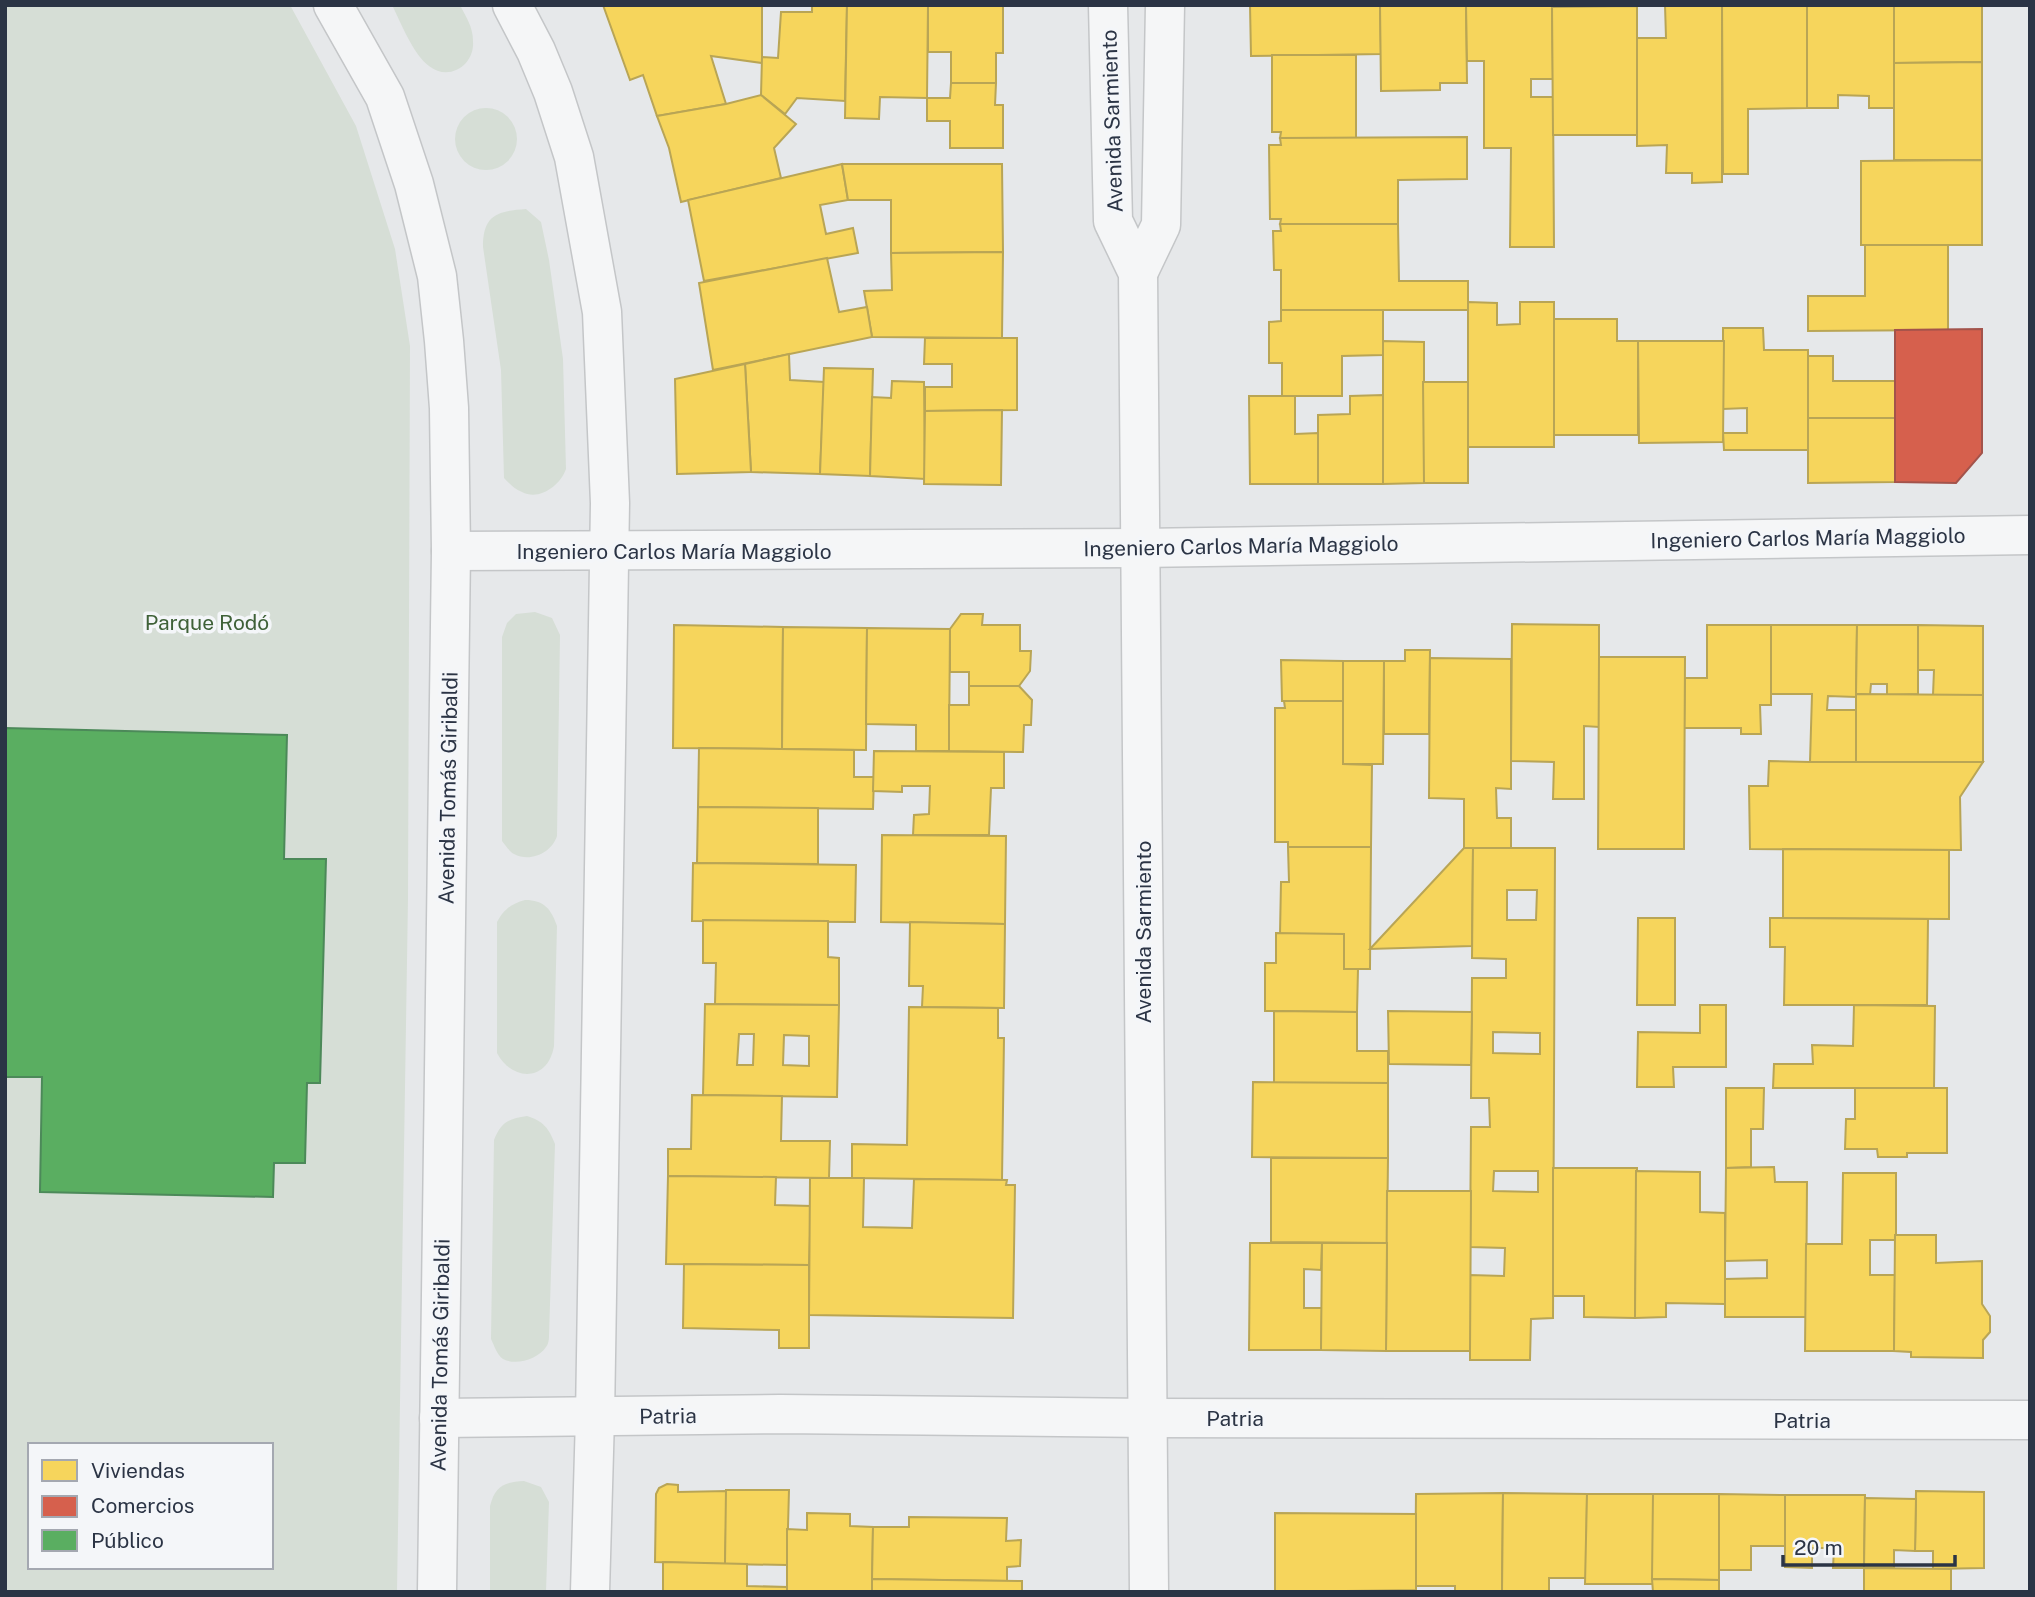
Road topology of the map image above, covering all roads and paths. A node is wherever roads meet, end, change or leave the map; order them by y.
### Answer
1 (333, 5) edge
2 (512, 5) edge
3 (1108, 5) edge
4 (1165, 5) edge
5 (1138, 273) junction
6 (2030, 535) edge
7 (1140, 548) junction
8 (452, 551) junction
9 (608, 551) junction
10 (595, 1417) junction
11 (439, 1418) junction
12 (1147, 1418) junction
13 (2030, 1420) edge
14 (437, 1592) edge
15 (590, 1592) edge
16 (1149, 1592) edge

1 - 8 street, Avenida Tomás Giribaldi
2 - 9 street
3 - 5 street, Avenida Sarmiento
4 - 5 street, Avenida Sarmiento
5 - 7 street, Avenida Sarmiento
6 - 7 street, Ingeniero Carlos María Maggiolo
7 - 9 street, Ingeniero Carlos María Maggiolo
7 - 12 street, Avenida Sarmiento
8 - 9 street, Ingeniero Carlos María Maggiolo
8 - 11 street, Avenida Tomás Giribaldi
9 - 10 street
10 - 11 street, Patria
10 - 12 street, Patria
10 - 15 street
11 - 14 street, Avenida Tomás Giribaldi
12 - 13 street, Patria
12 - 16 street, Avenida Sarmiento

